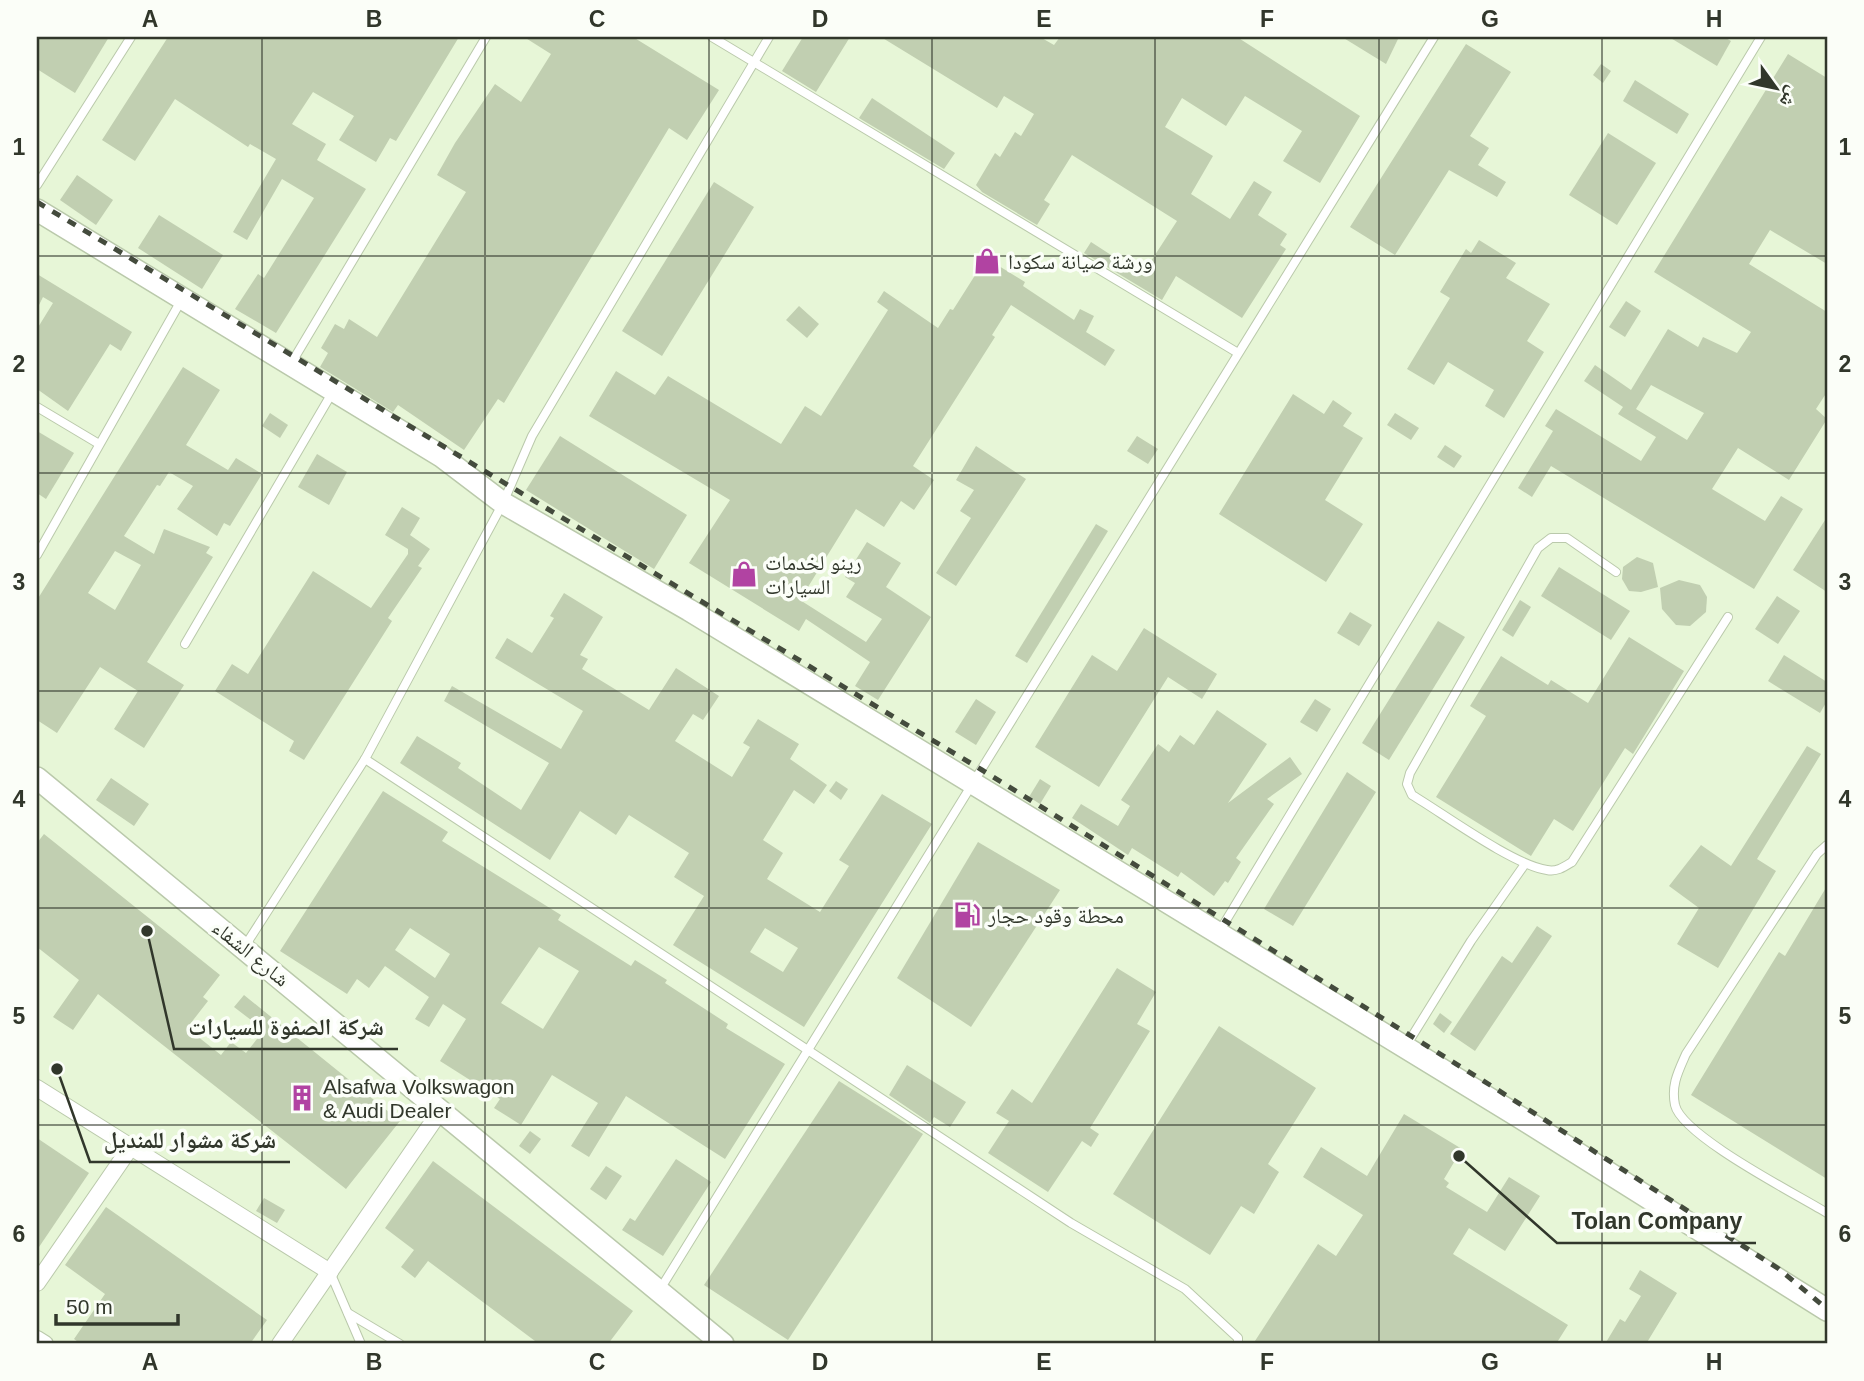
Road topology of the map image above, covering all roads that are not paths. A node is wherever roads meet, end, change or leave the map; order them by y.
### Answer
1 (131, 37) edge
2 (486, 37) edge
3 (712, 37) edge
4 (769, 37) edge
5 (1434, 37) edge
6 (1761, 37) edge
7 (754, 62) junction
8 (37, 185) edge
9 (37, 210) edge
10 (181, 299) junction
11 (1238, 353) junction
12 (291, 366) junction
13 (332, 393) junction
14 (37, 407) edge
15 (99, 444) junction
16 (503, 503) junction
17 (37, 555) edge
18 (1616, 572) dead end
19 (1728, 617) dead end
20 (185, 644) dead end
21 (365, 760) junction
22 (37, 778) edge
23 (972, 784) junction
24 (1827, 845) edge
25 (1525, 864) junction
26 (1216, 935) junction
27 (244, 948) junction
28 (809, 1048) junction
29 (1405, 1048) junction
30 (37, 1088) edge
31 (441, 1110) junction
32 (130, 1148) junction
33 (1827, 1213) edge
34 (330, 1272) junction
35 (37, 1283) edge
36 (659, 1292) junction
37 (1827, 1310) edge
38 (347, 1313) junction
39 (37, 1339) edge
40 (45, 1344) edge
41 (280, 1344) edge
42 (361, 1344) edge
43 (400, 1344) edge
44 (723, 1344) edge
45 (1238, 1344) edge

1 - 8 lane
2 - 12 lane
3 - 7 lane
4 - 7 lane
5 - 11 lane
6 - 26 lane
7 - 11 lane
7 - 16 lane
9 - 10 street
10 - 12 street
10 - 15 lane
11 - 23 lane
12 - 13 street
13 - 16 street
13 - 20 lane
14 - 15 lane
15 - 17 lane
16 - 21 lane
16 - 23 street
18 - 25 lane
19 - 25 lane
21 - 27 lane
21 - 28 lane
22 - 27 street, شارع الشفاء
23 - 26 street
23 - 28 lane
24 - 33 lane
25 - 29 lane
26 - 29 street
27 - 31 street, شارع الشفاء
28 - 36 lane
28 - 45 lane
29 - 37 street
30 - 32 street
31 - 34 street
31 - 36 street, شارع الشفاء
32 - 34 street
32 - 35 street
34 - 38 lane
34 - 41 street
36 - 44 street, شارع الشفاء
38 - 42 lane
38 - 43 lane
39 - 40 street

